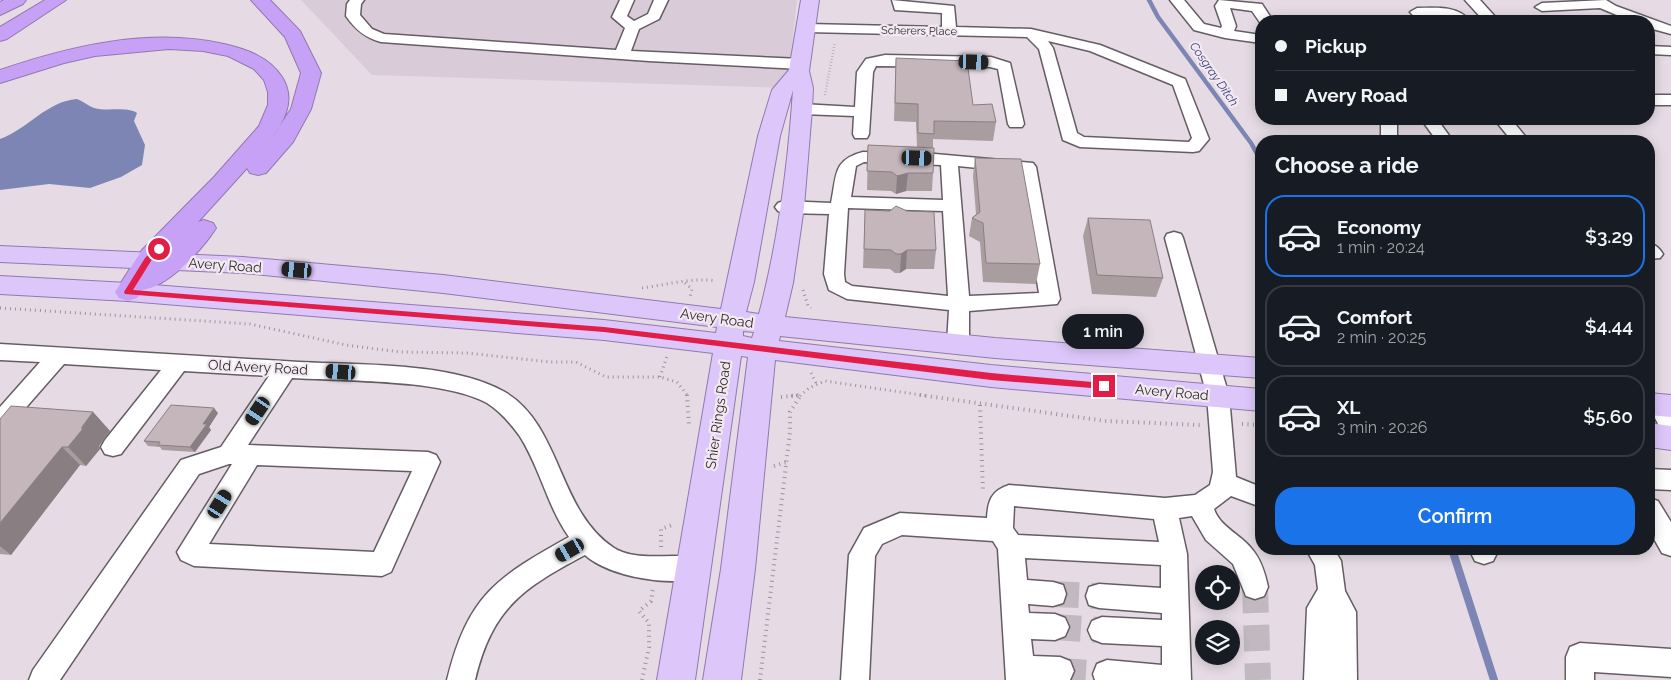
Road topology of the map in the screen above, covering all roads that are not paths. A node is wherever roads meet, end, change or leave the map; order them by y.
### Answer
1 (17, 0) edge
2 (58, 0) edge
3 (260, 0) edge
4 (357, 0) edge
5 (627, 0) edge
6 (661, 0) edge
7 (810, 0) edge
8 (898, 0) edge
9 (1177, 0) edge
10 (1472, 0) edge
11 (1599, 2) edge
12 (933, 4) edge
13 (952, 4) edge
14 (1542, 7) dead end
15 (0, 10) edge
16 (1263, 15) edge
17 (1420, 15) edge
18 (1457, 15) edge
19 (1486, 15) edge
20 (1630, 15) edge
21 (1655, 26) edge
22 (633, 27) junction
23 (807, 28) junction
24 (949, 31) junction
25 (988, 32) junction
26 (1031, 33) junction
27 (1670, 33) edge
28 (1225, 34) junction
29 (0, 35) edge
30 (1255, 38) edge
31 (1655, 50) edge
32 (1671, 51) edge
33 (622, 55) junction
34 (991, 62) junction
35 (800, 68) junction
36 (0, 77) edge
37 (1655, 100) edge
38 (1671, 100) edge
39 (802, 110) junction
40 (863, 112) junction
41 (773, 121) junction
42 (1016, 124) dead end
43 (1507, 125) edge
44 (861, 134) dead end
45 (1516, 135) edge
46 (949, 160) junction
47 (840, 206) junction
48 (951, 206) junction
49 (788, 207) junction
50 (1174, 238) dead end
51 (0, 254) edge
52 (148, 260) junction
53 (174, 261) junction
54 (0, 285) edge
55 (128, 292) junction
56 (959, 304) junction
57 (729, 333) junction
58 (765, 333) junction
59 (958, 344) junction
60 (0, 352) edge
61 (58, 356) junction
62 (178, 363) junction
63 (1210, 364) junction
64 (1255, 368) edge
65 (286, 369) junction
66 (1218, 396) junction
67 (1255, 399) edge
68 (0, 422) edge
69 (1655, 436) edge
70 (1671, 438) edge
71 (113, 447) dead end
72 (240, 454) junction
73 (1655, 479) edge
74 (1671, 480) edge
75 (1223, 483) junction
76 (1255, 495) edge
77 (1200, 505) junction
78 (1165, 508) junction
79 (1655, 518) edge
80 (999, 535) junction
81 (586, 541) junction
82 (1671, 546) edge
83 (1174, 554) junction
84 (1324, 555) edge
85 (695, 568) junction
86 (1256, 587) tunnel mouth
87 (1014, 591) junction
88 (1332, 592) junction
89 (1053, 594) tunnel mouth
90 (1099, 596) tunnel mouth
91 (1174, 601) junction
92 (1016, 626) junction
93 (1055, 627) tunnel mouth
94 (1102, 630) tunnel mouth
95 (1175, 634) junction
96 (1671, 663) edge
97 (1060, 671) tunnel mouth
98 (1107, 674) tunnel mouth
99 (1020, 675) edge
100 (43, 680) edge
101 (461, 680) edge
102 (676, 680) edge
103 (722, 680) edge
104 (855, 680) edge
105 (1177, 680) edge
106 (1318, 680) edge
107 (1343, 680) edge
108 (1580, 680) edge

1 - 15 highway
2 - 29 highway
3 - 53 highway
4 - 33 street
5 - 22 street
6 - 22 street
7 - 23 main road
8 - 12 street
9 - 28 street
10 - 19 street
11 - 14 street
11 - 20 street
12 - 13 street
13 - 24 street
16 - 28 street
17 - 18 street
21 - 27 street
22 - 33 street
23 - 24 street, Scherers Place
23 - 35 main road
24 - 25 street, Scherers Place
25 - 26 street, Scherers Place
25 - 34 street
26 - 26 street, Scherers Place
28 - 30 street
31 - 32 street
33 - 35 street
34 - 40 street
34 - 42 street
35 - 39 main road
35 - 41 main road, Shier Rings Road
36 - 52 highway
37 - 38 street
39 - 40 street
39 - 49 main road
40 - 44 street
41 - 49 main road
41 - 57 main road, Shier Rings Road
43 - 45 street
46 - 47 street
46 - 48 street
46 - 56 street
47 - 48 street
47 - 49 street
47 - 56 street
48 - 56 street
49 - 58 main road
50 - 63 street
51 - 52 main road, Avery Road
52 - 53 main road, Avery Road
52 - 55 highway
53 - 55 highway
53 - 57 main road, Avery Road
54 - 55 main road, Avery Road
55 - 57 main road, Avery Road
56 - 59 street
57 - 58 main road, Avery Road
57 - 85 main road, Shier Rings Road
58 - 59 main road, Avery Road
58 - 66 main road, Avery Road
58 - 103 main road
59 - 63 main road, Avery Road
60 - 61 street, Old Avery Road
61 - 62 street, Old Avery Road
61 - 68 street
62 - 65 street, Old Avery Road
62 - 71 street
63 - 64 main road, Avery Road
63 - 66 street
65 - 72 street
65 - 81 street, Old Avery Road
66 - 67 main road, Avery Road
66 - 75 street
69 - 70 main road
72 - 72 street
72 - 100 street
73 - 74 street
75 - 76 street
75 - 77 street
77 - 78 street
77 - 86 street
78 - 80 street
78 - 83 street
79 - 82 street
80 - 83 street
80 - 87 street
80 - 104 street
81 - 85 street, Old Avery Road
81 - 101 street
83 - 91 street
84 - 88 street
85 - 102 main road, Shier Rings Road
87 - 89 street
87 - 92 street
88 - 106 street
88 - 107 street
90 - 91 street
91 - 95 street
92 - 93 street
92 - 99 street
94 - 95 street
95 - 105 street
96 - 108 street
97 - 99 street
98 - 105 street

